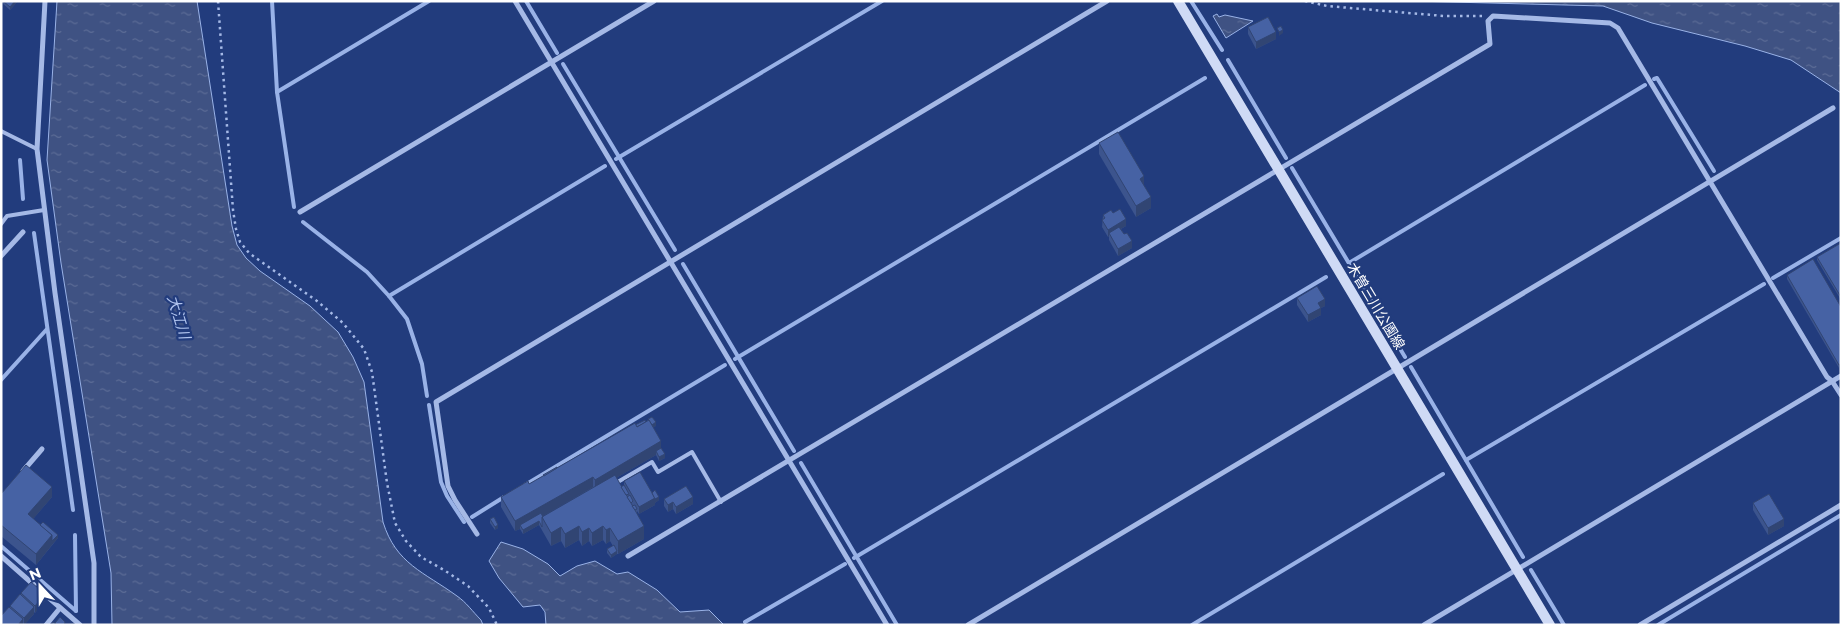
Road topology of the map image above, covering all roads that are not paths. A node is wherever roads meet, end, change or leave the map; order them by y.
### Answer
1 (45, 1) edge
2 (515, 1) edge
3 (654, 1) edge
4 (1107, 1) edge
5 (1178, 1) edge
6 (552, 62) junction
7 (1833, 108) dead end
8 (1, 131) edge
9 (36, 149) junction
10 (1278, 170) junction
11 (1710, 182) junction
12 (44, 210) junction
13 (300, 212) dead end
14 (1, 224) edge
15 (23, 232) dead end
16 (1, 256) edge
17 (670, 262) junction
18 (1396, 368) junction
19 (1841, 376) edge
20 (1832, 381) junction
21 (1841, 395) edge
22 (42, 449) dead end
23 (789, 462) junction
24 (19, 476) edge
25 (609, 487) edge
26 (721, 502) junction
27 (1841, 505) edge
28 (476, 534) dead end
29 (1, 556) edge
30 (628, 556) dead end
31 (1517, 570) junction
32 (60, 608) junction
33 (46, 625) edge
34 (80, 625) edge
35 (94, 625) edge
36 (886, 625) edge
37 (968, 625) edge
38 (1424, 625) edge
39 (1550, 625) edge
40 (1640, 625) edge

1 - 9 street
2 - 6 street
3 - 6 street
4 - 17 street
5 - 10 main road, 木曽三川公園線
6 - 13 street
6 - 17 street
7 - 11 street
8 - 9 lane
9 - 12 street
10 - 11 street
10 - 18 main road, 木曽三川公園線
10 - 23 street
11 - 18 street
11 - 20 street
12 - 14 lane
12 - 35 street
15 - 16 street
17 - 23 street
17 - 28 street
18 - 31 main road, 木曽三川公園線
18 - 37 street
19 - 20 street
20 - 21 street
20 - 31 street
22 - 24 street
23 - 26 street
23 - 36 street
25 - 26 lane
26 - 30 street
27 - 40 street
29 - 32 street
31 - 38 street
31 - 39 main road, 木曽三川公園線
32 - 33 street
32 - 34 street

